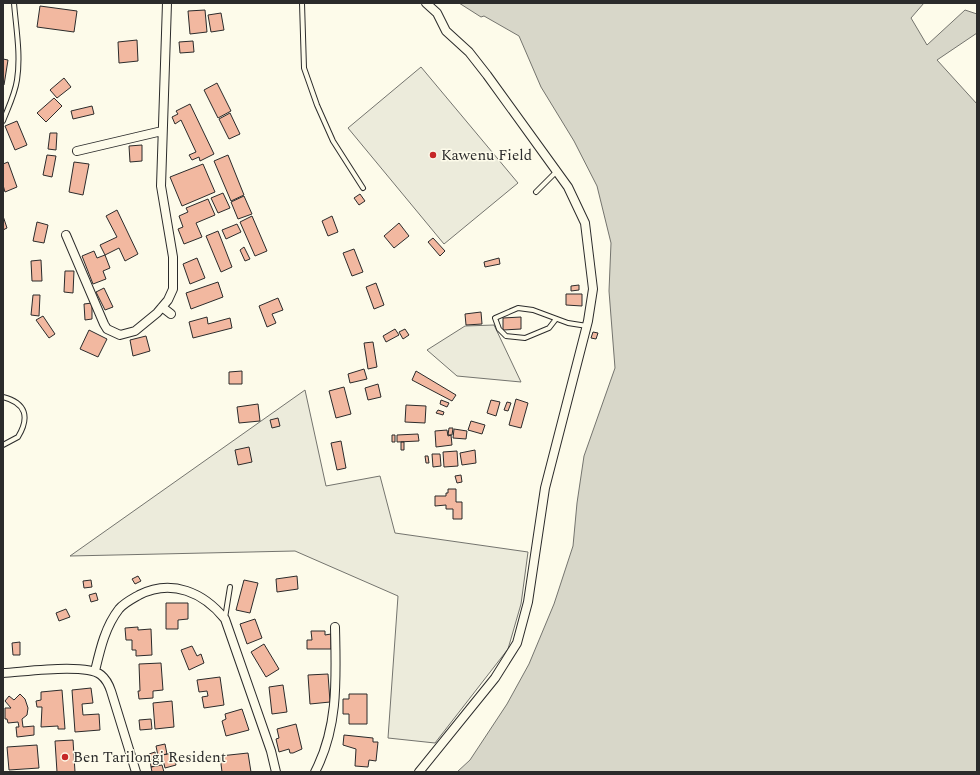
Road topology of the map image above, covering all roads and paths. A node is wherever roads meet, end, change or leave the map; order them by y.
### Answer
1 (14, 3) edge
2 (167, 3) edge
3 (302, 3) edge
4 (426, 3) edge
5 (3, 121) edge
6 (162, 130) junction
7 (77, 151) dead end
8 (557, 171) junction
9 (363, 188) dead end
10 (536, 192) dead end
11 (66, 235) dead end
12 (162, 307) junction
13 (170, 314) dead end
14 (556, 319) junction
15 (587, 326) junction
16 (3, 397) edge
17 (3, 445) edge
18 (230, 587) dead end
19 (225, 619) junction
20 (335, 627) dead end
21 (95, 671) junction
22 (3, 673) edge
23 (136, 772) edge
24 (276, 772) edge
25 (315, 772) edge
26 (419, 772) edge

1 - 5 lane
2 - 6 street
3 - 9 lane
4 - 8 street
6 - 7 street
6 - 12 street
8 - 10 lane
8 - 15 street
11 - 12 street
12 - 13 street
14 - 14 lane
14 - 15 lane
15 - 26 street
16 - 17 lane
18 - 19 lane
19 - 21 street
19 - 24 street
20 - 25 street
21 - 22 street
21 - 23 street

